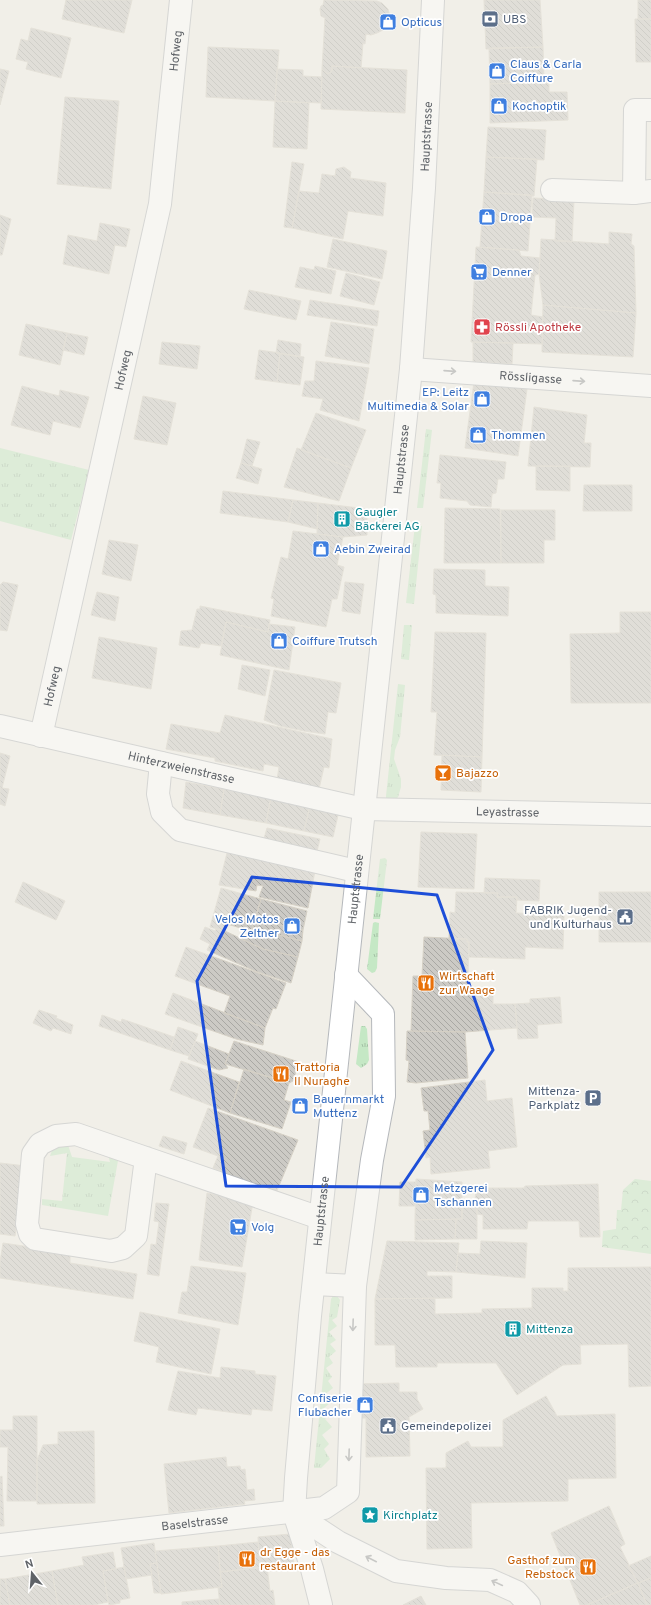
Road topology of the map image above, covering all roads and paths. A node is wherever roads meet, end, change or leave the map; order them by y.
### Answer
1 (181, 0) edge
2 (432, 0) edge
3 (651, 110) edge
4 (552, 190) dead end
5 (642, 192) edge
6 (411, 369) junction
7 (651, 386) edge
8 (0, 726) edge
9 (41, 736) junction
10 (160, 763) junction
11 (363, 809) junction
12 (651, 815) edge
13 (356, 871) junction
14 (346, 975) junction
15 (146, 1158) junction
16 (320, 1218) junction
17 (314, 1284) junction
18 (354, 1286) junction
19 (294, 1513) junction
20 (0, 1545) edge
21 (321, 1605) edge
22 (529, 1605) edge

1 - 9 street, Hofweg
2 - 6 street, Hauptstrasse
3 - 5 street
4 - 5 street
6 -> 7 street, Rössligasse
6 - 11 street, Hauptstrasse
8 - 9 street, Hinterzweienstrasse
9 - 10 street, Hinterzweienstrasse
10 - 11 street, Hinterzweienstrasse
10 - 13 street
11 - 12 street, Leyastrasse
11 - 13 street, Hauptstrasse
13 - 14 street, Hauptstrasse
14 - 16 street, Hauptstrasse
14 - 18 street
15 - 15 street
15 - 16 street
16 - 17 street, Hauptstrasse
17 - 18 street
17 - 19 street, Hauptstrasse
18 -> 19 street
19 - 20 street, Baselstrasse
19 - 21 street
22 -> 19 street

